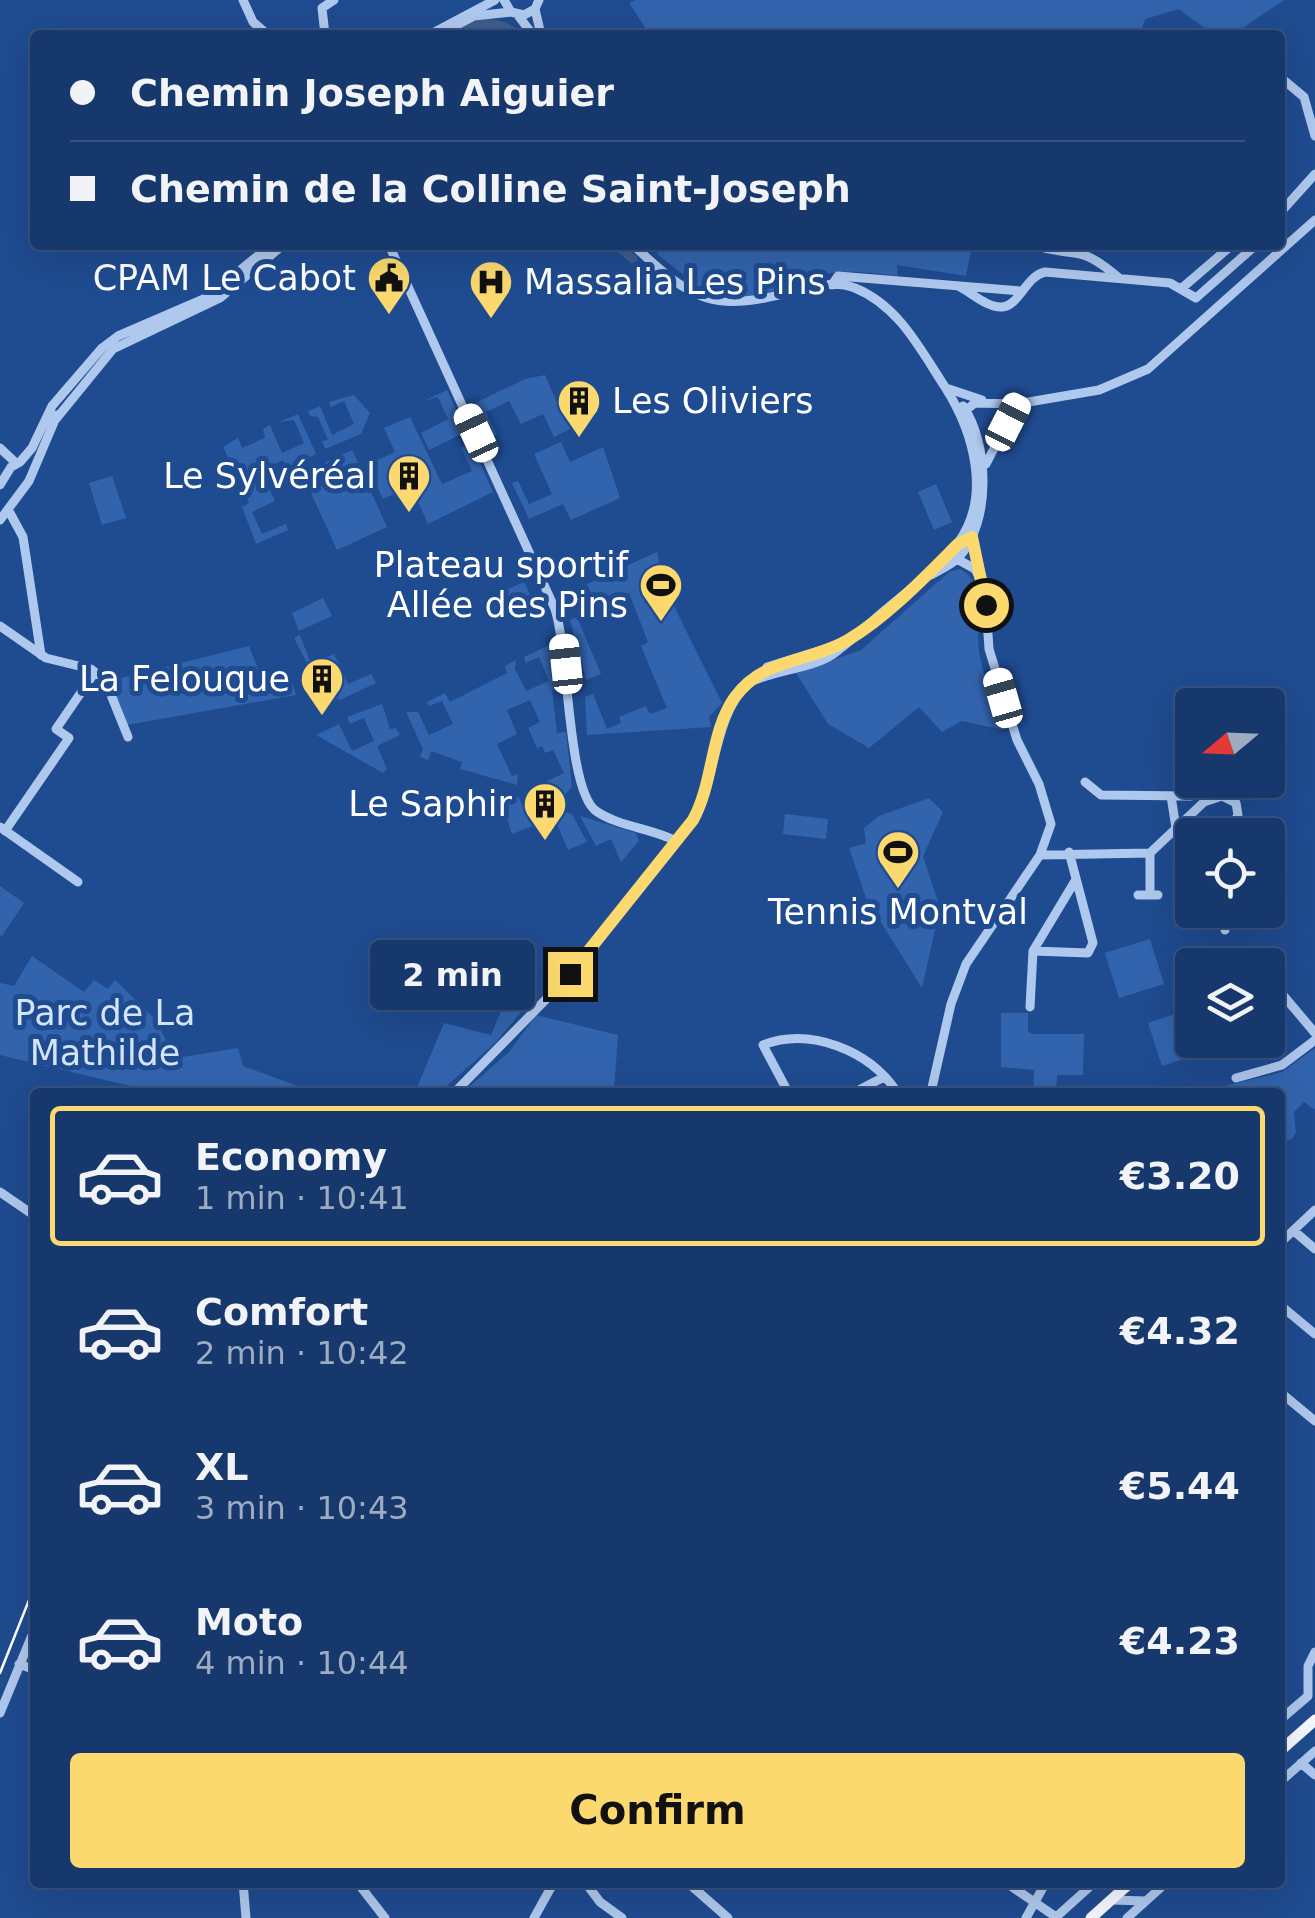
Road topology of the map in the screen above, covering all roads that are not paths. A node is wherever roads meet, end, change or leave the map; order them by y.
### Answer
1 (243, 0) edge
2 (334, 0) edge
3 (495, 0) edge
4 (504, 0) edge
5 (539, 3) edge
6 (514, 13) junction
7 (262, 30) edge
8 (324, 30) edge
9 (438, 30) edge
10 (447, 30) edge
11 (529, 30) edge
12 (541, 30) edge
13 (1285, 81) edge
14 (1315, 136) edge
15 (1315, 174) edge
16 (1285, 208) edge
17 (1315, 220) edge
18 (1285, 247) edge
19 (266, 250) edge
20 (277, 250) edge
21 (391, 250) edge
22 (640, 250) edge
23 (1058, 250) edge
24 (1226, 250) edge
25 (1250, 250) edge
26 (1282, 250) edge
27 (1122, 280) junction
28 (832, 285) junction
29 (958, 286) junction
30 (1182, 288) junction
31 (1020, 290) junction
32 (94, 356) junction
33 (94, 370) junction
34 (945, 385) junction
35 (62, 394) junction
36 (990, 403) junction
37 (1017, 404) junction
38 (964, 411) junction
39 (56, 419) junction
40 (972, 441) junction
41 (0, 448) edge
42 (988, 451) junction
43 (18, 463) junction
44 (31, 471) junction
45 (0, 485) edge
46 (10, 512) junction
47 (0, 520) edge
48 (972, 537) junction
49 (957, 545) junction
50 (957, 559) junction
51 (913, 586) junction
52 (985, 590) junction
53 (0, 626) edge
54 (42, 656) junction
55 (95, 672) junction
56 (128, 736) dead end
57 (1085, 782) dead end
58 (1171, 796) junction
59 (1175, 796) edge
60 (1188, 818) edge
61 (1237, 818) edge
62 (1175, 822) edge
63 (2, 829) edge
64 (1175, 829) edge
65 (676, 840) junction
66 (1069, 852) junction
67 (1150, 854) junction
68 (1040, 855) junction
69 (1076, 881) junction
70 (78, 882) dead end
71 (1138, 896) dead end
72 (1033, 951) junction
73 (1285, 997) edge
74 (1030, 1007) dead end
75 (1315, 1032) edge
76 (1315, 1040) edge
77 (884, 1077) junction
78 (1236, 1078) dead end
79 (459, 1088) edge
80 (786, 1088) edge
81 (863, 1088) edge
82 (894, 1088) edge
83 (932, 1088) edge
84 (0, 1192) edge
85 (1315, 1210) edge
86 (30, 1213) edge
87 (1294, 1231) junction
88 (1285, 1239) edge
89 (1315, 1249) edge
90 (1285, 1309) edge
91 (1315, 1334) edge
92 (1285, 1396) edge
93 (1315, 1421) edge
94 (30, 1639) edge
95 (1315, 1652) edge
96 (19, 1664) junction
97 (30, 1668) edge
98 (0, 1713) edge
99 (1285, 1716) edge
100 (1315, 1720) edge
101 (1285, 1742) edge
102 (1315, 1751) edge
103 (1302, 1763) junction
104 (1315, 1775) edge
105 (1285, 1778) edge
106 (244, 1888) edge
107 (362, 1888) edge
108 (551, 1888) edge
109 (590, 1888) edge
110 (694, 1888) edge
111 (1015, 1888) edge
112 (1043, 1888) edge
113 (1088, 1888) edge
114 (1125, 1888) edge
115 (1160, 1888) edge
116 (1036, 1900) junction
117 (1112, 1900) junction
118 (1146, 1901) junction
119 (1098, 1916) edge
120 (246, 1918) edge
121 (385, 1918) edge
122 (534, 1918) edge
123 (622, 1918) edge
124 (728, 1918) edge
125 (1026, 1918) edge
126 (1056, 1918) edge
127 (1128, 1918) edge

1 - 7 street
2 - 8 street
3 - 9 street
4 - 6 street
5 - 6 street
5 - 12 street
6 - 10 street
6 - 11 street
13 - 14 street
15 - 16 street
17 - 18 street
19 - 32 street
20 - 33 street
21 - 65 street
22 - 28 street
23 - 27 street
24 - 30 street
25 - 30 street
26 - 37 street
27 - 30 street
27 - 31 street
28 - 29 street
28 - 34 street
29 - 31 street
29 - 31 street
32 - 33 street
32 - 35 street
33 - 39 street
34 - 36 street
34 - 38 street
35 - 39 street
35 - 43 street
36 - 37 street
36 - 38 street
37 - 42 street
38 - 40 street
38 - 42 street
39 - 44 street
40 - 42 street
40 - 49 street
41 - 43 street
42 - 48 street
43 - 44 street
43 - 45 street
44 - 46 street
46 - 47 street
46 - 54 street
48 - 49 street
48 - 50 street
48 - 52 street
49 - 50 street
49 - 51 street
50 - 51 street
50 - 52 street
51 - 65 street
52 - 68 street
53 - 54 street
54 - 55 street
55 - 56 street
55 - 63 street
57 - 58 street
58 - 59 street
58 - 62 street
60 - 61 street
63 - 70 street
64 - 67 street
65 - 79 street
66 - 67 street
66 - 68 street
66 - 69 street
67 - 71 street
68 - 83 street
69 - 72 street
69 - 72 street
72 - 74 street
73 - 75 street
76 - 78 street
77 - 80 street
77 - 81 street
77 - 82 street
84 - 86 street
85 - 87 street
87 - 88 street
87 - 89 street
90 - 91 street
92 - 93 street
94 - 96 street
95 - 99 street
96 - 97 street
96 - 98 street
100 - 101 main road
102 - 103 street
103 - 104 street
103 - 105 street
106 - 120 street
107 - 121 street
108 - 122 street
109 - 123 street
110 - 124 street
111 - 116 street
112 - 116 street
113 - 126 street
114 - 117 main road
115 - 118 street
116 - 125 street
116 - 126 street
117 - 118 street
117 - 119 main road
118 - 127 street

